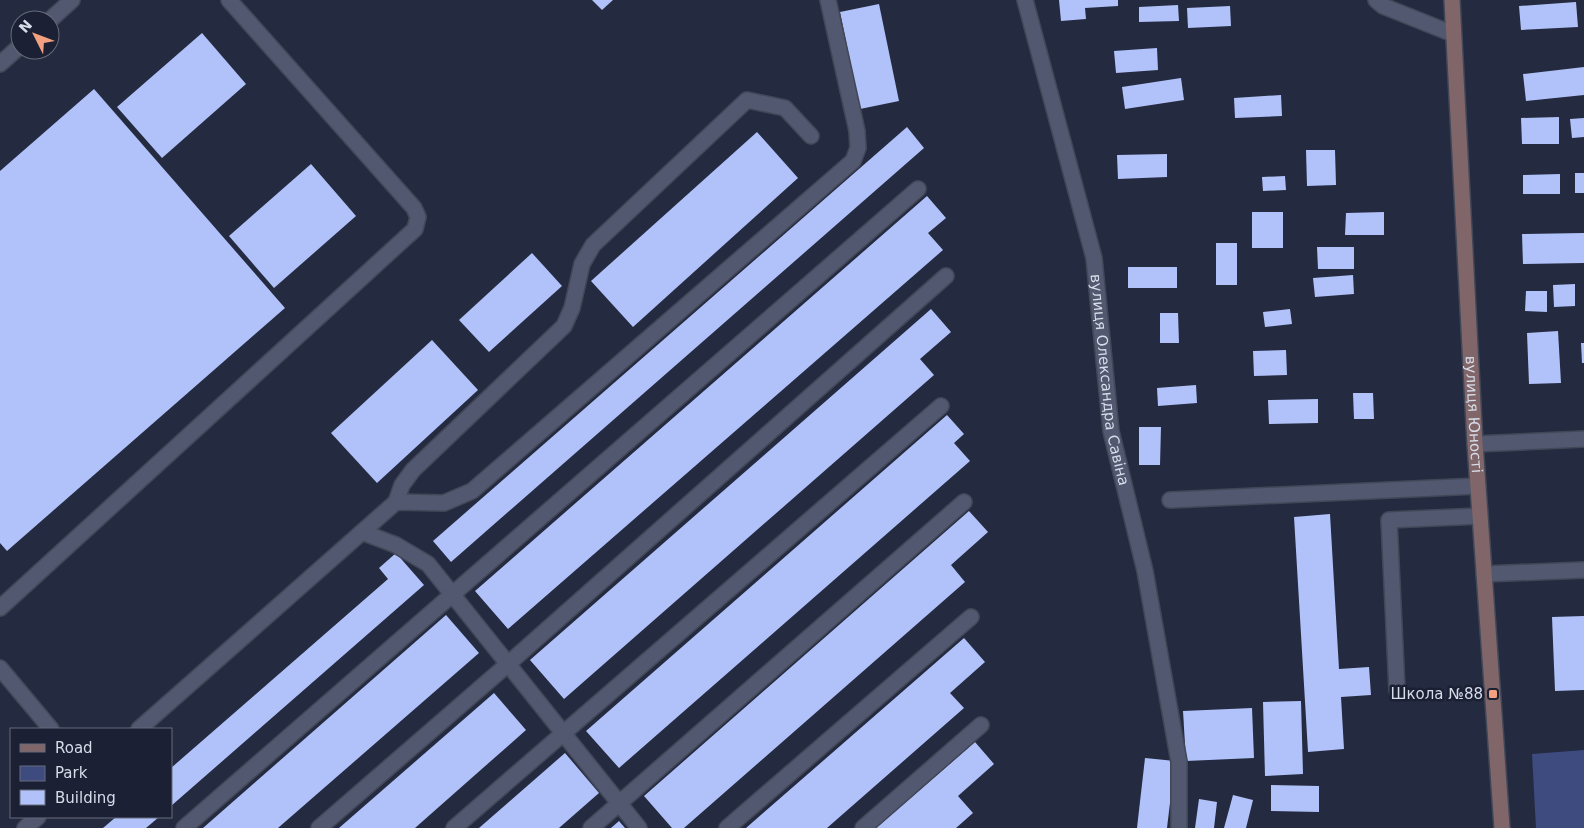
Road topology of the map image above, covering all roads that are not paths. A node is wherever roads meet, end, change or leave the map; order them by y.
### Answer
1 (72, 0) edge
2 (229, 0) edge
3 (828, 0) edge
4 (1025, 0) edge
5 (1376, 0) edge
6 (1452, 0) edge
7 (60, 11) edge
8 (1453, 34) junction
9 (10, 55) edge
10 (0, 64) edge
11 (811, 136) dead end
12 (918, 189) dead end
13 (946, 276) dead end
14 (941, 406) dead end
15 (1584, 439) edge
16 (1475, 444) junction
17 (1478, 486) junction
18 (1170, 500) dead end
19 (396, 502) junction
20 (964, 502) dead end
21 (1480, 516) junction
22 (362, 532) junction
23 (1584, 570) edge
24 (1484, 574) junction
25 (453, 594) junction
26 (0, 608) edge
27 (971, 617) dead end
28 (508, 664) junction
29 (0, 668) edge
30 (1397, 690) dead end
31 (981, 725) dead end
32 (50, 728) edge
33 (140, 728) edge
34 (563, 734) junction
35 (619, 804) junction
36 (37, 818) edge
37 (25, 828) edge
38 (184, 828) edge
39 (319, 828) edge
40 (454, 828) edge
41 (591, 828) edge
42 (638, 828) edge
43 (727, 828) edge
44 (863, 828) edge
45 (1179, 828) edge
46 (1502, 828) edge

1 - 7 street
2 - 26 street
3 - 19 street
4 - 45 street, вулиця Олександра Савіна
5 - 8 street
6 - 8 street, вулиця Юності
8 - 16 street, вулиця Юності
9 - 10 street
11 - 19 street
12 - 25 street
13 - 28 street
14 - 34 street
15 - 16 street
16 - 17 street, вулиця Юності
17 - 18 street
17 - 21 street, вулиця Юності
19 - 22 street
20 - 35 street
21 - 24 street, вулиця Юності
21 - 30 street
22 - 25 street
22 - 33 street
23 - 24 street
24 - 46 street, вулиця Юності
25 - 28 street
25 - 38 street
27 - 43 street
28 - 34 street
28 - 39 street
29 - 32 street
31 - 44 street
34 - 35 street
34 - 40 street
35 - 41 street
35 - 42 street
36 - 37 street

